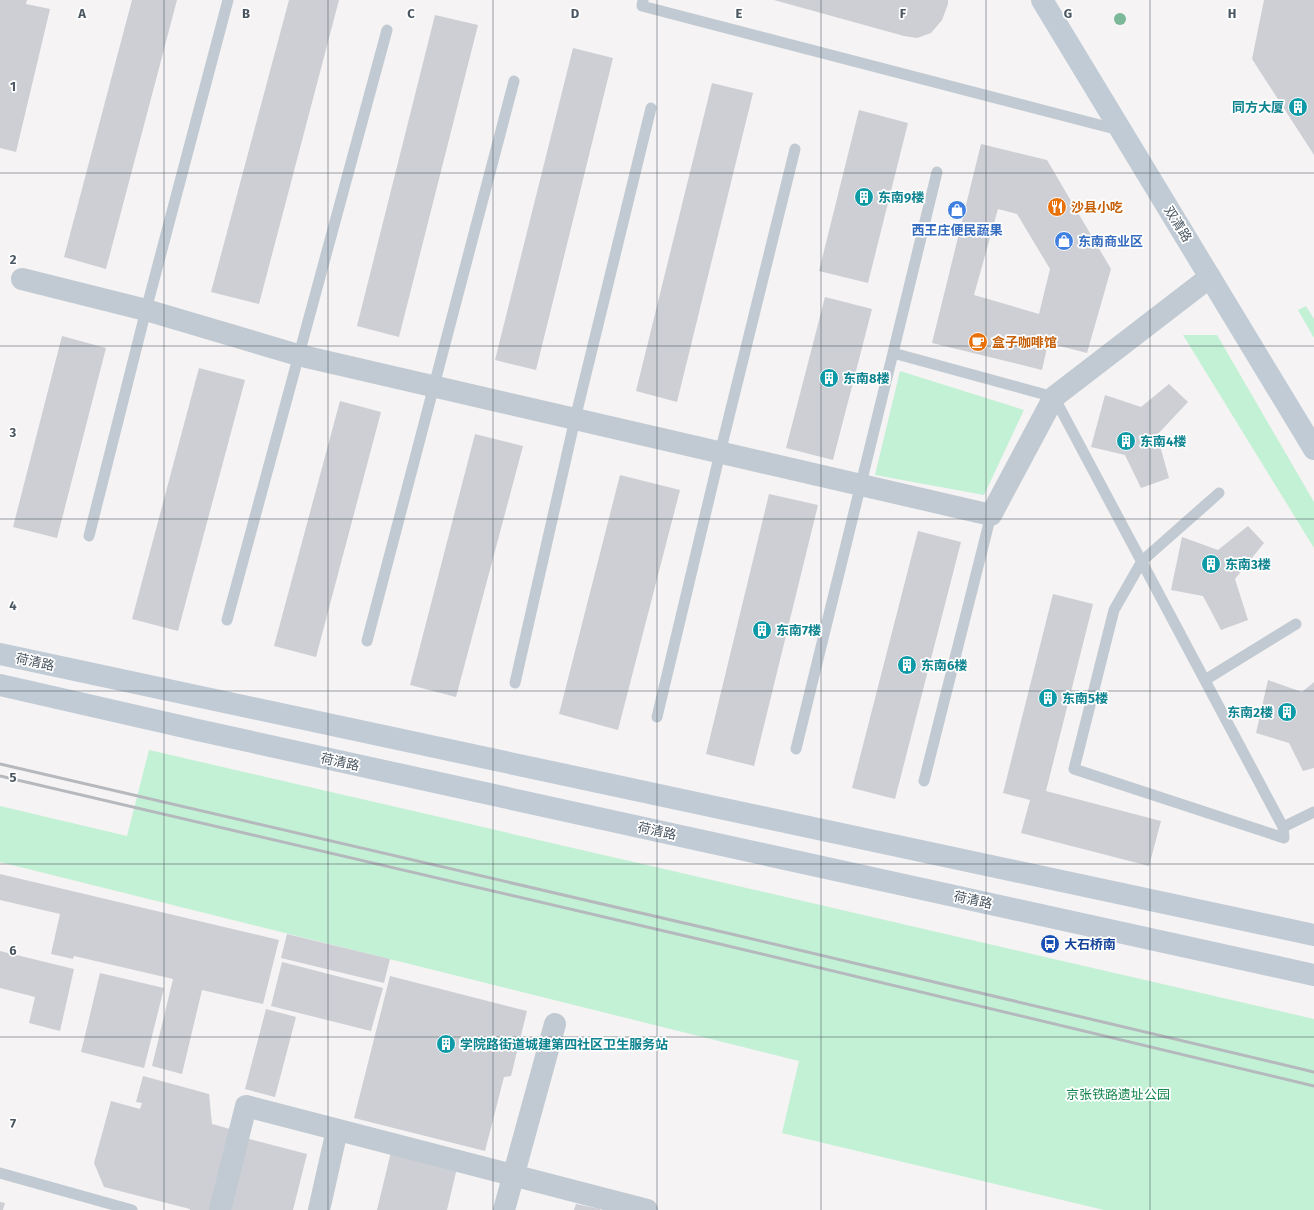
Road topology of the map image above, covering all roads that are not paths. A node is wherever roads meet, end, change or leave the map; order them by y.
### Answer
1 (228, 0) edge
2 (643, 0) edge
3 (1042, 0) edge
4 (387, 30) dead end
5 (514, 81) dead end
6 (651, 108) dead end
7 (1120, 130) junction
8 (795, 149) dead end
9 (938, 172) dead end
10 (1210, 277) junction
11 (22, 279) dead end
12 (146, 310) junction
13 (893, 353) junction
14 (298, 355) junction
15 (435, 386) junction
16 (1054, 397) junction
17 (576, 419) junction
18 (1314, 449) edge
19 (720, 452) junction
20 (860, 485) junction
21 (1219, 493) dead end
22 (991, 515) junction
23 (89, 536) dead end
24 (1142, 561) junction
25 (227, 620) dead end
26 (1296, 624) dead end
27 (367, 641) dead end
28 (0, 654) edge
29 (1205, 680) junction
30 (515, 683) dead end
31 (0, 685) edge
32 (657, 717) dead end
33 (796, 748) dead end
34 (924, 780) dead end
35 (1314, 812) edge
36 (1283, 827) junction
37 (1314, 935) edge
38 (1314, 975) edge
39 (555, 1024) dead end
40 (337, 1130) junction
41 (0, 1173) edge
42 (513, 1176) junction
43 (132, 1210) edge
44 (220, 1210) edge
45 (319, 1210) edge
46 (504, 1210) edge
47 (647, 1210) edge

1 - 12 lane
2 - 7 lane
3 - 7 main road, 双清路
4 - 14 lane
5 - 15 lane
6 - 17 lane
7 - 10 main road, 双清路
8 - 19 lane
9 - 13 lane
10 - 16 street
10 - 18 main road, 双清路
11 - 12 street
12 - 14 street
12 - 23 lane
13 - 16 lane
13 - 20 lane
14 - 15 street
14 - 25 lane
15 - 17 street
15 - 27 lane
16 - 22 street
16 - 24 lane
17 - 19 street
17 - 30 lane
19 - 20 street
19 - 32 lane
20 - 22 street
20 - 33 lane
21 - 24 lane
22 - 34 lane
24 - 29 lane
24 - 36 lane
26 - 29 lane
28 - 37 main road, 荷清路
29 - 36 lane
31 - 38 main road, 荷清路
35 - 36 lane
39 - 42 street
40 - 42 street
40 - 44 street
40 - 45 street
41 - 43 lane
42 - 46 street
42 - 47 street

